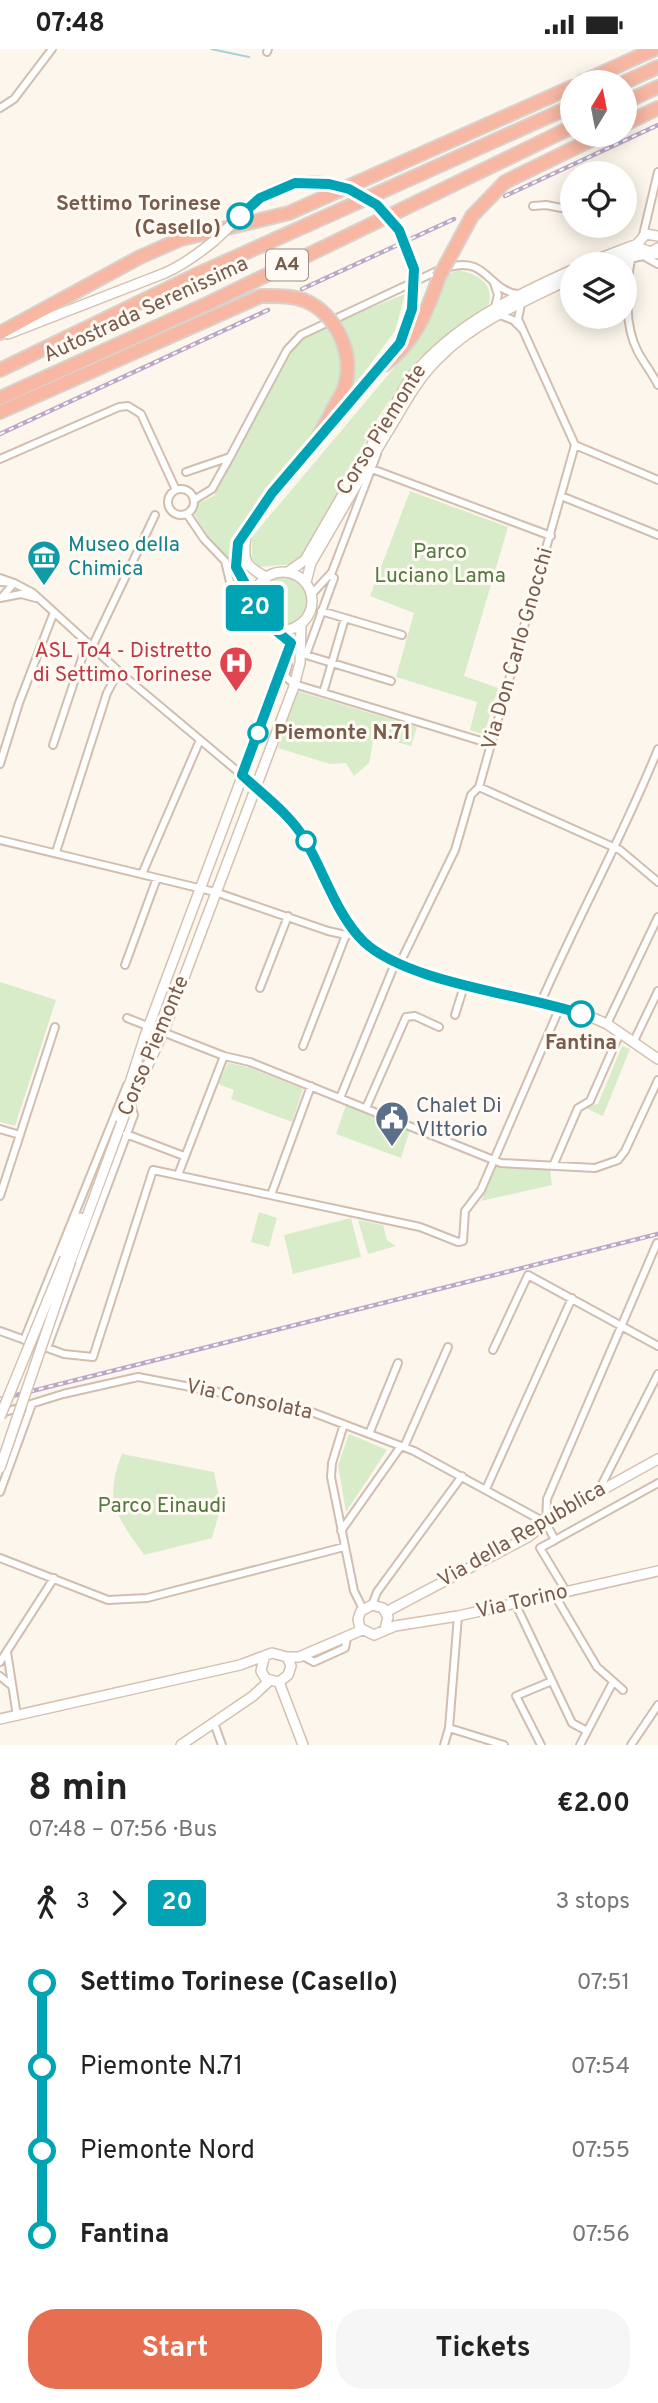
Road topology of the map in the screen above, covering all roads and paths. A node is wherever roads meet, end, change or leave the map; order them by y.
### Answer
1 (52, 49) edge
2 (655, 49) edge
3 (658, 67) edge
4 (609, 70) edge
5 (637, 77) edge
6 (658, 87) edge
7 (560, 92) edge
8 (637, 97) edge
9 (0, 108) edge
10 (658, 108) edge
11 (560, 111) edge
12 (637, 118) edge
13 (560, 133) edge
14 (576, 147) edge
15 (658, 172) edge
16 (533, 206) dead end
17 (560, 208) edge
18 (649, 239) edge
19 (658, 248) edge
20 (616, 252) edge
21 (625, 252) edge
22 (637, 252) edge
23 (658, 255) edge
24 (658, 264) edge
25 (450, 267) dead end
26 (437, 271) dead end
27 (560, 277) edge
28 (493, 282) junction
29 (560, 283) edge
30 (522, 299) junction
31 (498, 311) junction
32 (632, 329) edge
33 (523, 330) junction
34 (0, 335) edge
35 (384, 365) junction
36 (0, 370) edge
37 (658, 385) edge
38 (0, 398) edge
39 (0, 412) edge
40 (314, 445) junction
41 (575, 445) junction
42 (377, 449) junction
43 (230, 457) junction
44 (0, 459) edge
45 (372, 469) junction
46 (186, 472) dead end
47 (658, 480) edge
48 (176, 490) junction
49 (561, 496) junction
50 (194, 500) junction
51 (187, 514) junction
52 (155, 515) dead end
53 (247, 528) junction
54 (551, 535) junction
55 (658, 535) edge
56 (288, 572) junction
57 (266, 577) junction
58 (328, 577) junction
59 (0, 580) edge
60 (306, 582) junction
61 (14, 583) junction
62 (231, 586) junction
63 (312, 594) junction
64 (1, 598) edge
65 (40, 600) junction
66 (254, 601) junction
67 (321, 611) junction
68 (54, 612) junction
69 (258, 616) junction
70 (345, 618) junction
71 (301, 625) junction
72 (278, 630) junction
73 (402, 635) dead end
74 (89, 645) junction
75 (290, 649) junction
76 (332, 663) junction
77 (118, 672) junction
78 (391, 681) dead end
79 (294, 684) junction
80 (323, 693) junction
81 (200, 740) junction
82 (491, 744) junction
83 (53, 745) dead end
84 (658, 749) edge
85 (0, 764) edge
86 (242, 775) junction
87 (254, 787) junction
88 (480, 787) junction
89 (0, 840) edge
90 (615, 848) junction
91 (56, 852) junction
92 (142, 873) junction
93 (158, 877) junction
94 (658, 882) edge
95 (200, 889) junction
96 (215, 892) junction
97 (288, 916) junction
98 (346, 917) junction
99 (658, 917) edge
100 (338, 934) junction
101 (357, 934) junction
102 (346, 935) junction
103 (398, 962) junction
104 (125, 965) dead end
105 (465, 983) junction
106 (260, 988) dead end
107 (658, 991) edge
108 (541, 1002) junction
109 (560, 1007) junction
110 (455, 1015) dead end
111 (127, 1018) dead end
112 (607, 1024) junction
113 (55, 1027) dead end
114 (149, 1027) junction
115 (439, 1027) dead end
116 (163, 1033) junction
117 (620, 1033) junction
118 (633, 1043) junction
119 (303, 1046) dead end
120 (224, 1056) junction
121 (658, 1059) edge
122 (133, 1075) junction
123 (658, 1080) edge
124 (311, 1086) junction
125 (340, 1098) junction
126 (131, 1104) junction
127 (366, 1108) junction
128 (0, 1129) edge
129 (126, 1134) junction
130 (20, 1135) junction
131 (184, 1156) junction
132 (494, 1159) junction
133 (553, 1166) junction
134 (178, 1175) junction
135 (271, 1195) junction
136 (0, 1196) edge
137 (657, 1243) edge
138 (68, 1259) junction
139 (572, 1298) junction
140 (622, 1324) junction
141 (0, 1331) edge
142 (24, 1340) junction
143 (658, 1346) edge
144 (448, 1347) dead end
145 (47, 1348) junction
146 (493, 1350) dead end
147 (398, 1363) dead end
148 (658, 1374) edge
149 (32, 1404) junction
150 (0, 1415) edge
151 (344, 1424) junction
152 (369, 1434) junction
153 (402, 1446) junction
154 (658, 1459) edge
155 (0, 1468) edge
156 (462, 1476) junction
157 (658, 1483) edge
158 (486, 1489) junction
159 (599, 1490) junction
160 (0, 1492) edge
161 (546, 1523) junction
162 (341, 1531) junction
163 (555, 1540) junction
164 (344, 1547) junction
165 (0, 1558) edge
166 (658, 1571) edge
167 (54, 1578) junction
168 (566, 1591) junction
169 (554, 1594) junction
170 (515, 1603) junction
171 (368, 1607) junction
172 (386, 1612) junction
173 (458, 1616) junction
174 (386, 1629) junction
175 (362, 1630) junction
176 (7, 1651) junction
177 (264, 1658) junction
178 (0, 1662) edge
179 (289, 1662) junction
180 (242, 1664) junction
181 (0, 1676) edge
182 (268, 1677) junction
183 (552, 1681) junction
184 (613, 1682) junction
185 (12, 1686) junction
186 (624, 1691) dead end
187 (658, 1705) edge
188 (17, 1716) junction
189 (0, 1720) edge
190 (214, 1723) junction
191 (449, 1728) junction
192 (587, 1731) junction
193 (488, 1743) edge
194 (181, 1745) edge
195 (222, 1745) edge
196 (303, 1745) edge
197 (444, 1745) edge
198 (504, 1745) edge
199 (541, 1745) edge
200 (580, 1745) edge
201 (631, 1745) edge

1 - 9 street
2 - 4 highway
3 - 5 highway
6 - 8 highway
7 - 34 highway
10 - 12 highway
11 - 36 highway, Autostrada Serenissima / A4
13 - 38 highway, Autostrada Serenissima / A4
14 - 35 highway, bridge
15 - 18 street
16 - 17 street
18 - 19 main road
18 - 20 main road
18 - 21 main road
18 - 22 street
18 - 23 street
18 - 24 street
25 - 28 street
26 - 43 street
27 - 30 main road, Corso Piemonte
28 - 30 street
28 - 31 street
29 - 30 main road, Corso Piemonte
30 - 31 main road, Corso Piemonte
30 - 33 street
31 - 33 street
31 - 42 main road, Corso Piemonte
31 - 56 main road, Corso Piemonte
32 - 37 street
33 - 41 street
34 - 35 main road, bridge
35 - 40 main road
39 - 40 highway, bridge
40 - 53 main road
41 - 47 street
41 - 49 street, Via Don Carlo Gnocchi
42 - 45 street
42 - 60 main road, Corso Piemonte
43 - 46 street
43 - 50 street
44 - 48 street
45 - 54 street
45 - 58 street
48 - 50 street
48 - 51 street
49 - 54 street, Via Don Carlo Gnocchi
49 - 55 street
50 - 51 street
51 - 62 street
52 - 74 street
53 - 57 main road
53 - 66 main road
54 - 82 street, Via Don Carlo Gnocchi
56 - 57 main road
56 - 60 main road
57 - 66 main road
58 - 60 street
58 - 63 street
58 - 67 street
59 - 61 street
60 - 63 main road
61 - 64 street
61 - 65 street
62 - 66 street
62 - 69 street
63 - 71 main road
64 - 65 street
65 - 68 street
66 - 69 main road
67 - 70 street
67 - 76 street
68 - 74 street
68 - 85 street
69 - 72 main road
70 - 73 street
70 - 76 street
71 - 72 main road
71 - 79 main road, Corso Piemonte
72 - 75 main road
74 - 77 street
74 - 83 street
75 - 79 street
75 - 86 main road, Corso Piemonte
76 - 78 street
76 - 80 street
77 - 81 street
77 - 91 street
79 - 80 street
79 - 87 main road, Corso Piemonte
80 - 82 street
81 - 86 street
81 - 92 street
82 - 88 street, Via Don Carlo Gnocchi
84 - 90 street
86 - 87 main road
86 - 95 main road, Corso Piemonte
87 - 96 main road, Corso Piemonte
87 - 98 main road
88 - 90 street
88 - 103 street, Via Don Carlo Gnocchi
89 - 91 street
90 - 94 street
90 - 108 street
91 - 92 street
92 - 93 street
93 - 95 street
93 - 104 street
95 - 96 street
95 - 114 main road, Corso Piemonte
96 - 97 street
96 - 116 main road, Corso Piemonte
97 - 100 street
97 - 106 street
98 - 100 street
98 - 101 main road
99 - 112 street
100 - 102 street
101 - 102 street
101 - 103 main road
102 - 119 street
103 - 105 main road
103 - 125 street, Via Don Carlo Gnocchi
105 - 108 main road
105 - 110 street
107 - 118 street
108 - 109 main road
109 - 112 main road
109 - 132 street
111 - 114 street
112 - 117 main road
113 - 130 street
114 - 116 street
114 - 122 main road, Corso Piemonte
115 - 127 street
116 - 120 street
116 - 126 main road, Corso Piemonte
117 - 118 main road
117 - 133 street
118 - 121 main road
120 - 124 street
120 - 131 street
122 - 138 main road, Corso Piemonte
122 - 142 street, Corso Piemonte
123 - 133 street
124 - 125 street
124 - 135 street
125 - 127 street
126 - 129 street
126 - 138 main road, Corso Piemonte
127 - 132 street
128 - 130 street
129 - 131 street
129 - 145 street
130 - 136 street
131 - 134 street
132 - 133 street
132 - 135 street
134 - 135 street
134 - 145 street
137 - 140 street
138 - 150 main road, Corso Piemonte, bridge
138 - 155 main road, Corso Piemonte, bridge
139 - 140 street
139 - 146 street
139 - 158 street
140 - 143 street
140 - 161 street
141 - 142 street
142 - 145 street
144 - 153 street
147 - 152 street
148 - 159 street
149 - 150 street, Via Consolata
149 - 151 street, Via Consolata
149 - 160 street
151 - 152 street, Via Consolata
151 - 162 street
152 - 153 street, Via Consolata
153 - 156 street, Via Consolata
153 - 162 street
154 - 159 main road, Via della Repubblica
156 - 158 street, Via Consolata
156 - 171 street
157 - 163 street
158 - 161 street, Via Consolata
159 - 161 main road, Via della Repubblica
161 - 163 street
161 - 172 main road, Via della Repubblica
162 - 164 street
163 - 168 street
164 - 167 street
164 - 171 street
165 - 167 street
166 - 168 main road, Via Torino
167 - 176 street
168 - 169 main road, Via Torino
169 - 170 main road, Via Torino
169 - 184 street
170 - 173 main road, Via Torino
170 - 183 street
171 - 172 main road
171 - 175 main road
172 - 174 main road
173 - 174 main road, Via Torino
173 - 191 street
174 - 175 main road
175 - 179 main road
176 - 178 street
176 - 185 street
177 - 179 main road
177 - 180 main road
177 - 182 main road
179 - 182 main road
180 - 182 main road
180 - 188 main road
181 - 185 street
182 - 190 main road
182 - 196 main road
183 - 192 street
183 - 199 street
184 - 186 street
184 - 192 street
185 - 188 street
187 - 201 street
188 - 189 main road
190 - 194 main road
190 - 195 street
191 - 193 street
191 - 197 street
192 - 200 street
193 - 198 street

